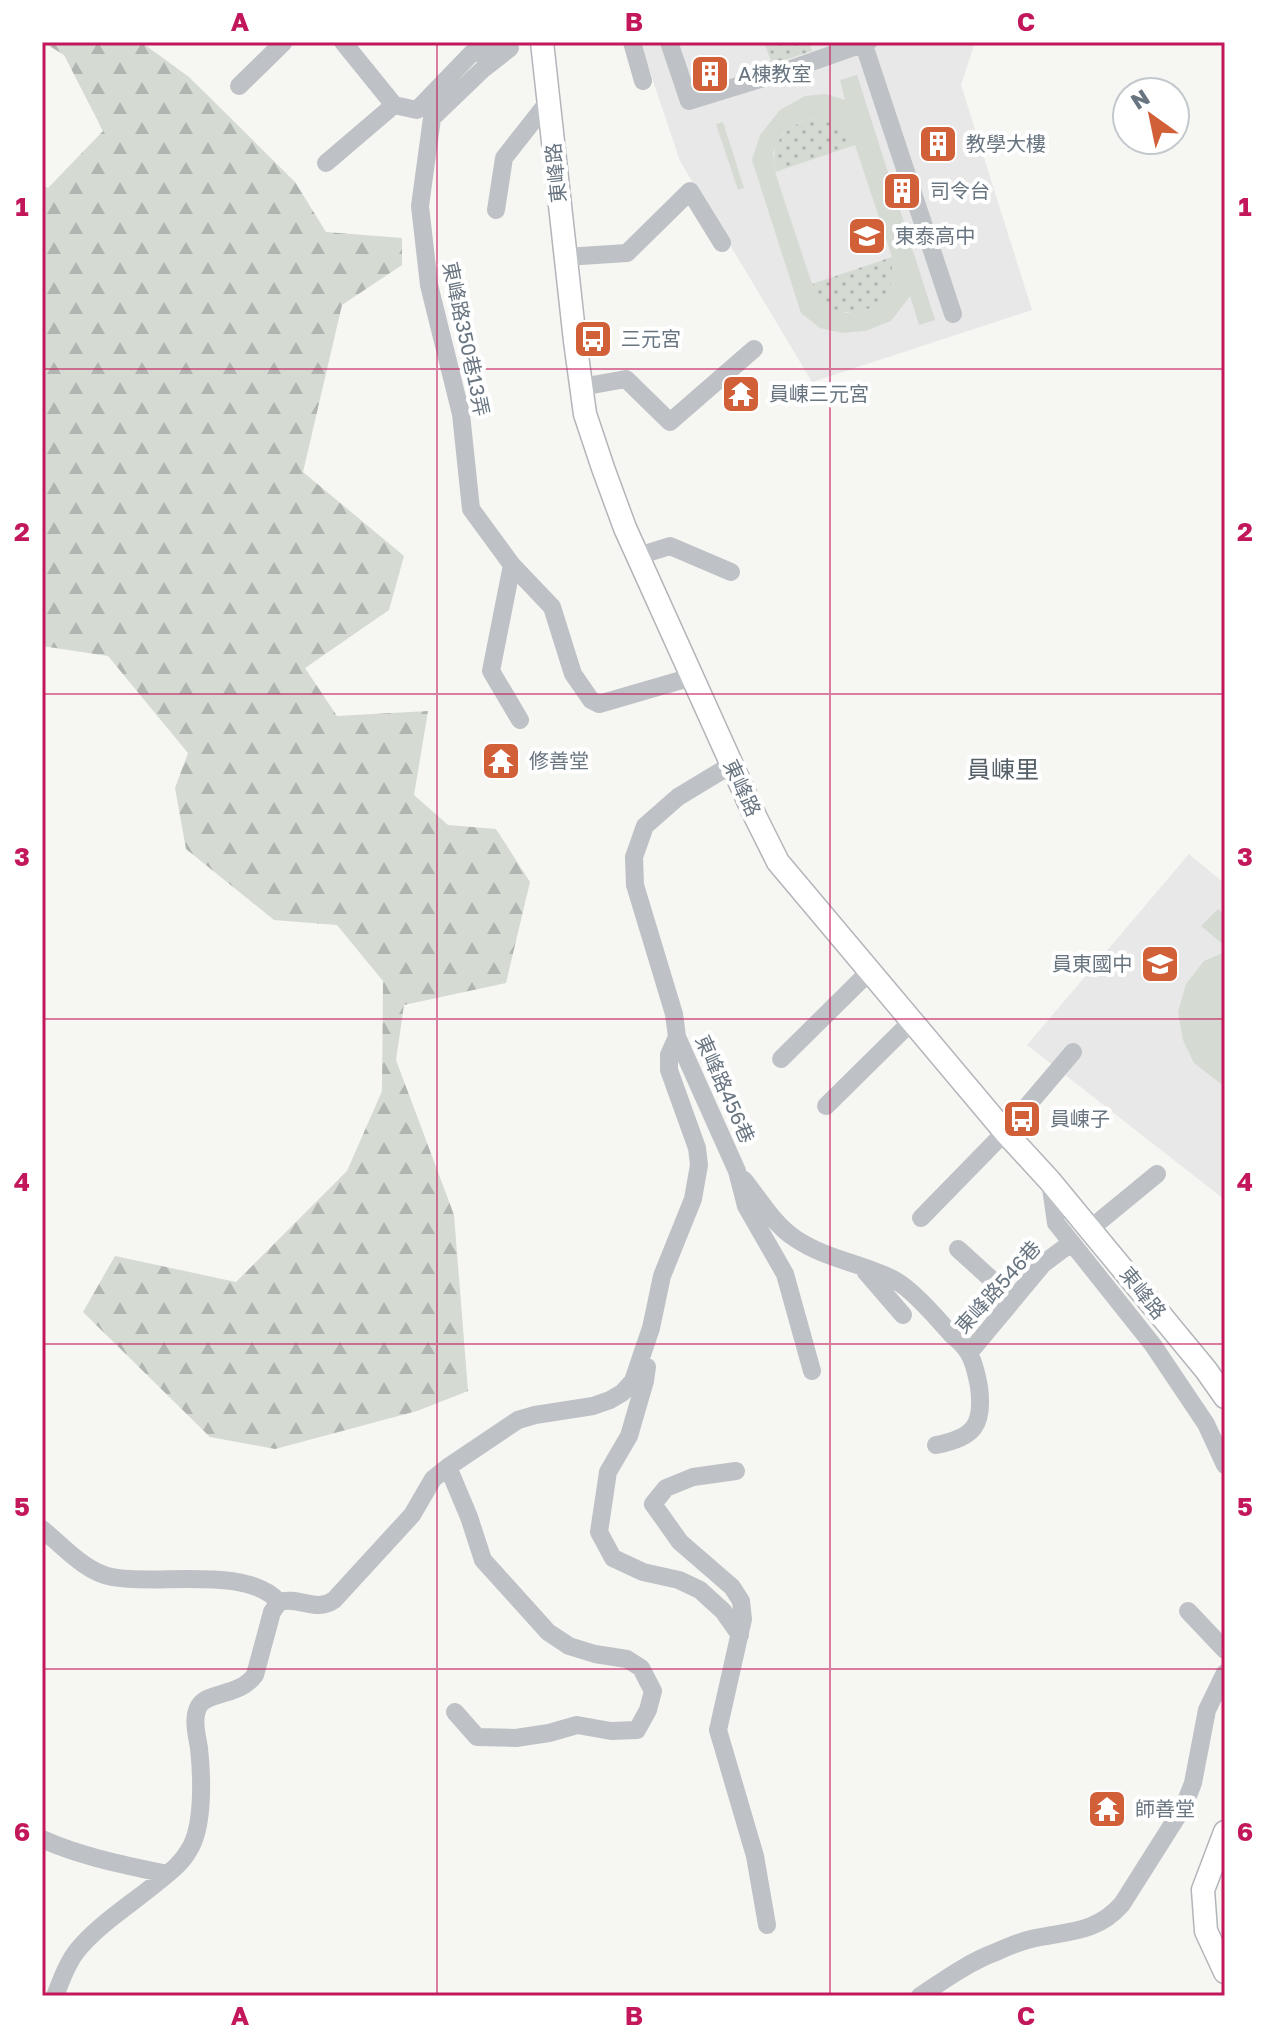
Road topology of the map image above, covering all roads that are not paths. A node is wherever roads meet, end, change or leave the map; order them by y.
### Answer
1 (284, 42) edge
2 (343, 42) edge
3 (542, 42) edge
4 (632, 42) edge
5 (669, 42) edge
6 (865, 43) edge
7 (511, 45) edge
8 (467, 48) edge
9 (643, 81) dead end
10 (239, 86) dead end
11 (548, 102) junction
12 (394, 105) junction
13 (326, 163) dead end
14 (496, 210) dead end
15 (722, 243) dead end
16 (565, 257) junction
17 (953, 314) dead end
18 (754, 349) dead end
19 (581, 387) junction
20 (638, 556) junction
21 (512, 565) junction
22 (731, 572) dead end
23 (692, 677) junction
24 (520, 720) dead end
25 (731, 765) junction
26 (870, 971) junction
27 (912, 1021) junction
28 (677, 1037) junction
29 (1073, 1052) dead end
30 (781, 1059) dead end
31 (826, 1106) dead end
32 (1005, 1132) junction
33 (737, 1171) junction
34 (1157, 1174) dead end
35 (1050, 1181) junction
36 (921, 1218) dead end
37 (1090, 1229) junction
38 (1071, 1243) junction
39 (958, 1249) dead end
40 (860, 1266) junction
41 (1013, 1299) junction
42 (903, 1315) dead end
43 (651, 1328) junction
44 (969, 1353) junction
45 (812, 1371) dead end
46 (1225, 1397) edge
47 (936, 1445) dead end
48 (1225, 1465) edge
49 (448, 1467) junction
50 (736, 1471) dead end
51 (42, 1529) edge
52 (279, 1602) junction
53 (1188, 1611) dead end
54 (740, 1635) junction
55 (1225, 1650) edge
56 (1225, 1673) edge
57 (455, 1712) dead end
58 (1225, 1832) edge
59 (42, 1839) edge
60 (167, 1874) junction
61 (767, 1925) dead end
62 (1224, 1971) edge
63 (55, 1996) edge
64 (920, 1996) edge

1 - 10 street
2 - 12 street
3 - 11 main road, 東峰路
4 - 9 street
5 - 6 street
6 - 17 street
7 - 8 street
7 - 21 street, 東峰路350巷13弄
8 - 12 street
11 - 14 street
11 - 16 main road, 東峰路
12 - 13 street
15 - 16 street
16 - 19 main road, 東峰路
18 - 19 street
19 - 20 main road, 東峰路
20 - 22 street
20 - 23 main road, 東峰路
21 - 23 street, 東峰路350巷13弄
21 - 24 street
23 - 25 main road, 東峰路
25 - 26 main road, 東峰路
25 - 28 street, 東峰路456巷
26 - 27 main road, 東峰路
26 - 30 street
27 - 31 street
27 - 32 main road, 東峰路
28 - 33 street, 東峰路456巷
28 - 43 street
29 - 32 street
32 - 35 main road, 東峰路
32 - 36 street
33 - 40 street, 東峰路546巷
33 - 45 street, 東峰路456巷
34 - 37 street
35 - 37 main road, 東峰路
35 - 38 street
37 - 46 main road, 東峰路
38 - 41 street, 東峰路546巷
38 - 48 street
39 - 41 street
40 - 42 street
40 - 44 street, 東峰路546巷
41 - 44 street, 東峰路546巷
43 - 49 street
43 - 54 street
44 - 47 street
49 - 52 street
49 - 57 street
50 - 54 street
51 - 52 street
52 - 60 street
53 - 55 street
54 - 61 street
56 - 64 street
58 - 62 main road
59 - 60 street
60 - 63 street

